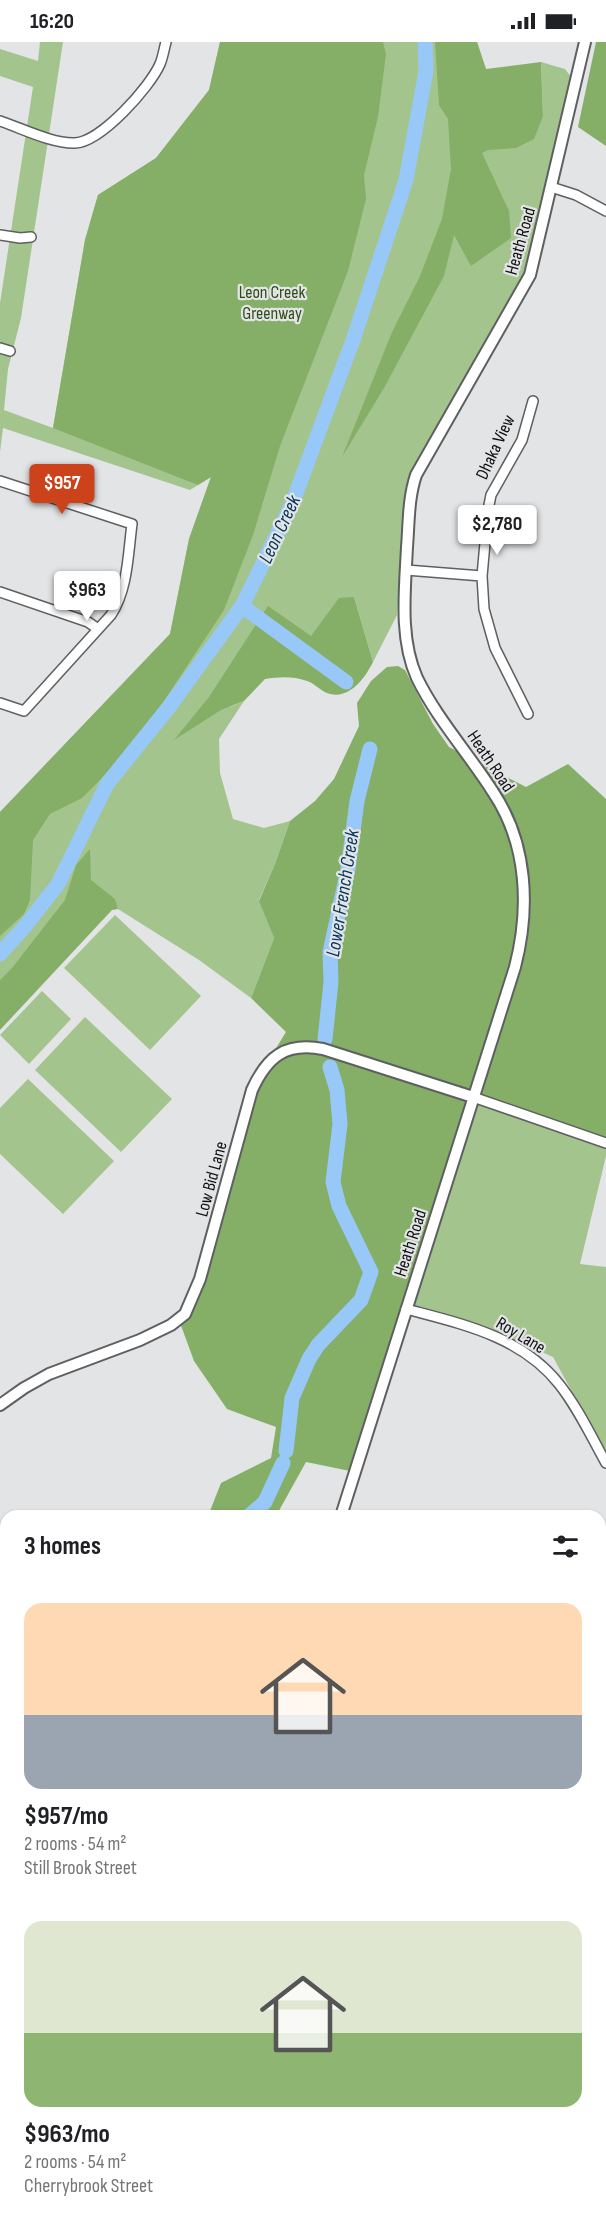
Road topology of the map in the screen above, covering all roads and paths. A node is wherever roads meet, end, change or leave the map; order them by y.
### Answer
1 (166, 42) edge
2 (585, 42) edge
3 (0, 121) edge
4 (551, 188) junction
5 (606, 211) edge
6 (0, 235) edge
7 (31, 237) dead end
8 (0, 348) edge
9 (10, 351) dead end
10 (533, 401) dead end
11 (0, 481) edge
12 (406, 570) junction
13 (482, 576) junction
14 (0, 592) edge
15 (98, 629) junction
16 (0, 703) edge
17 (528, 714) dead end
18 (473, 1097) junction
19 (606, 1143) edge
20 (406, 1309) junction
21 (0, 1405) edge
22 (606, 1463) edge
23 (343, 1510) edge

1 - 3 street
2 - 4 street, Heath Road
4 - 5 street
4 - 12 street, Heath Road
6 - 7 street
8 - 9 street
10 - 13 street, Dhaka View
11 - 15 street
12 - 13 street
12 - 18 street, Heath Road
13 - 17 street, Dhaka View
14 - 15 street
15 - 16 street
18 - 19 street
18 - 20 street, Heath Road
18 - 21 street, Low Bid Lane
20 - 22 street, Roy Lane
20 - 23 street, Heath Road

